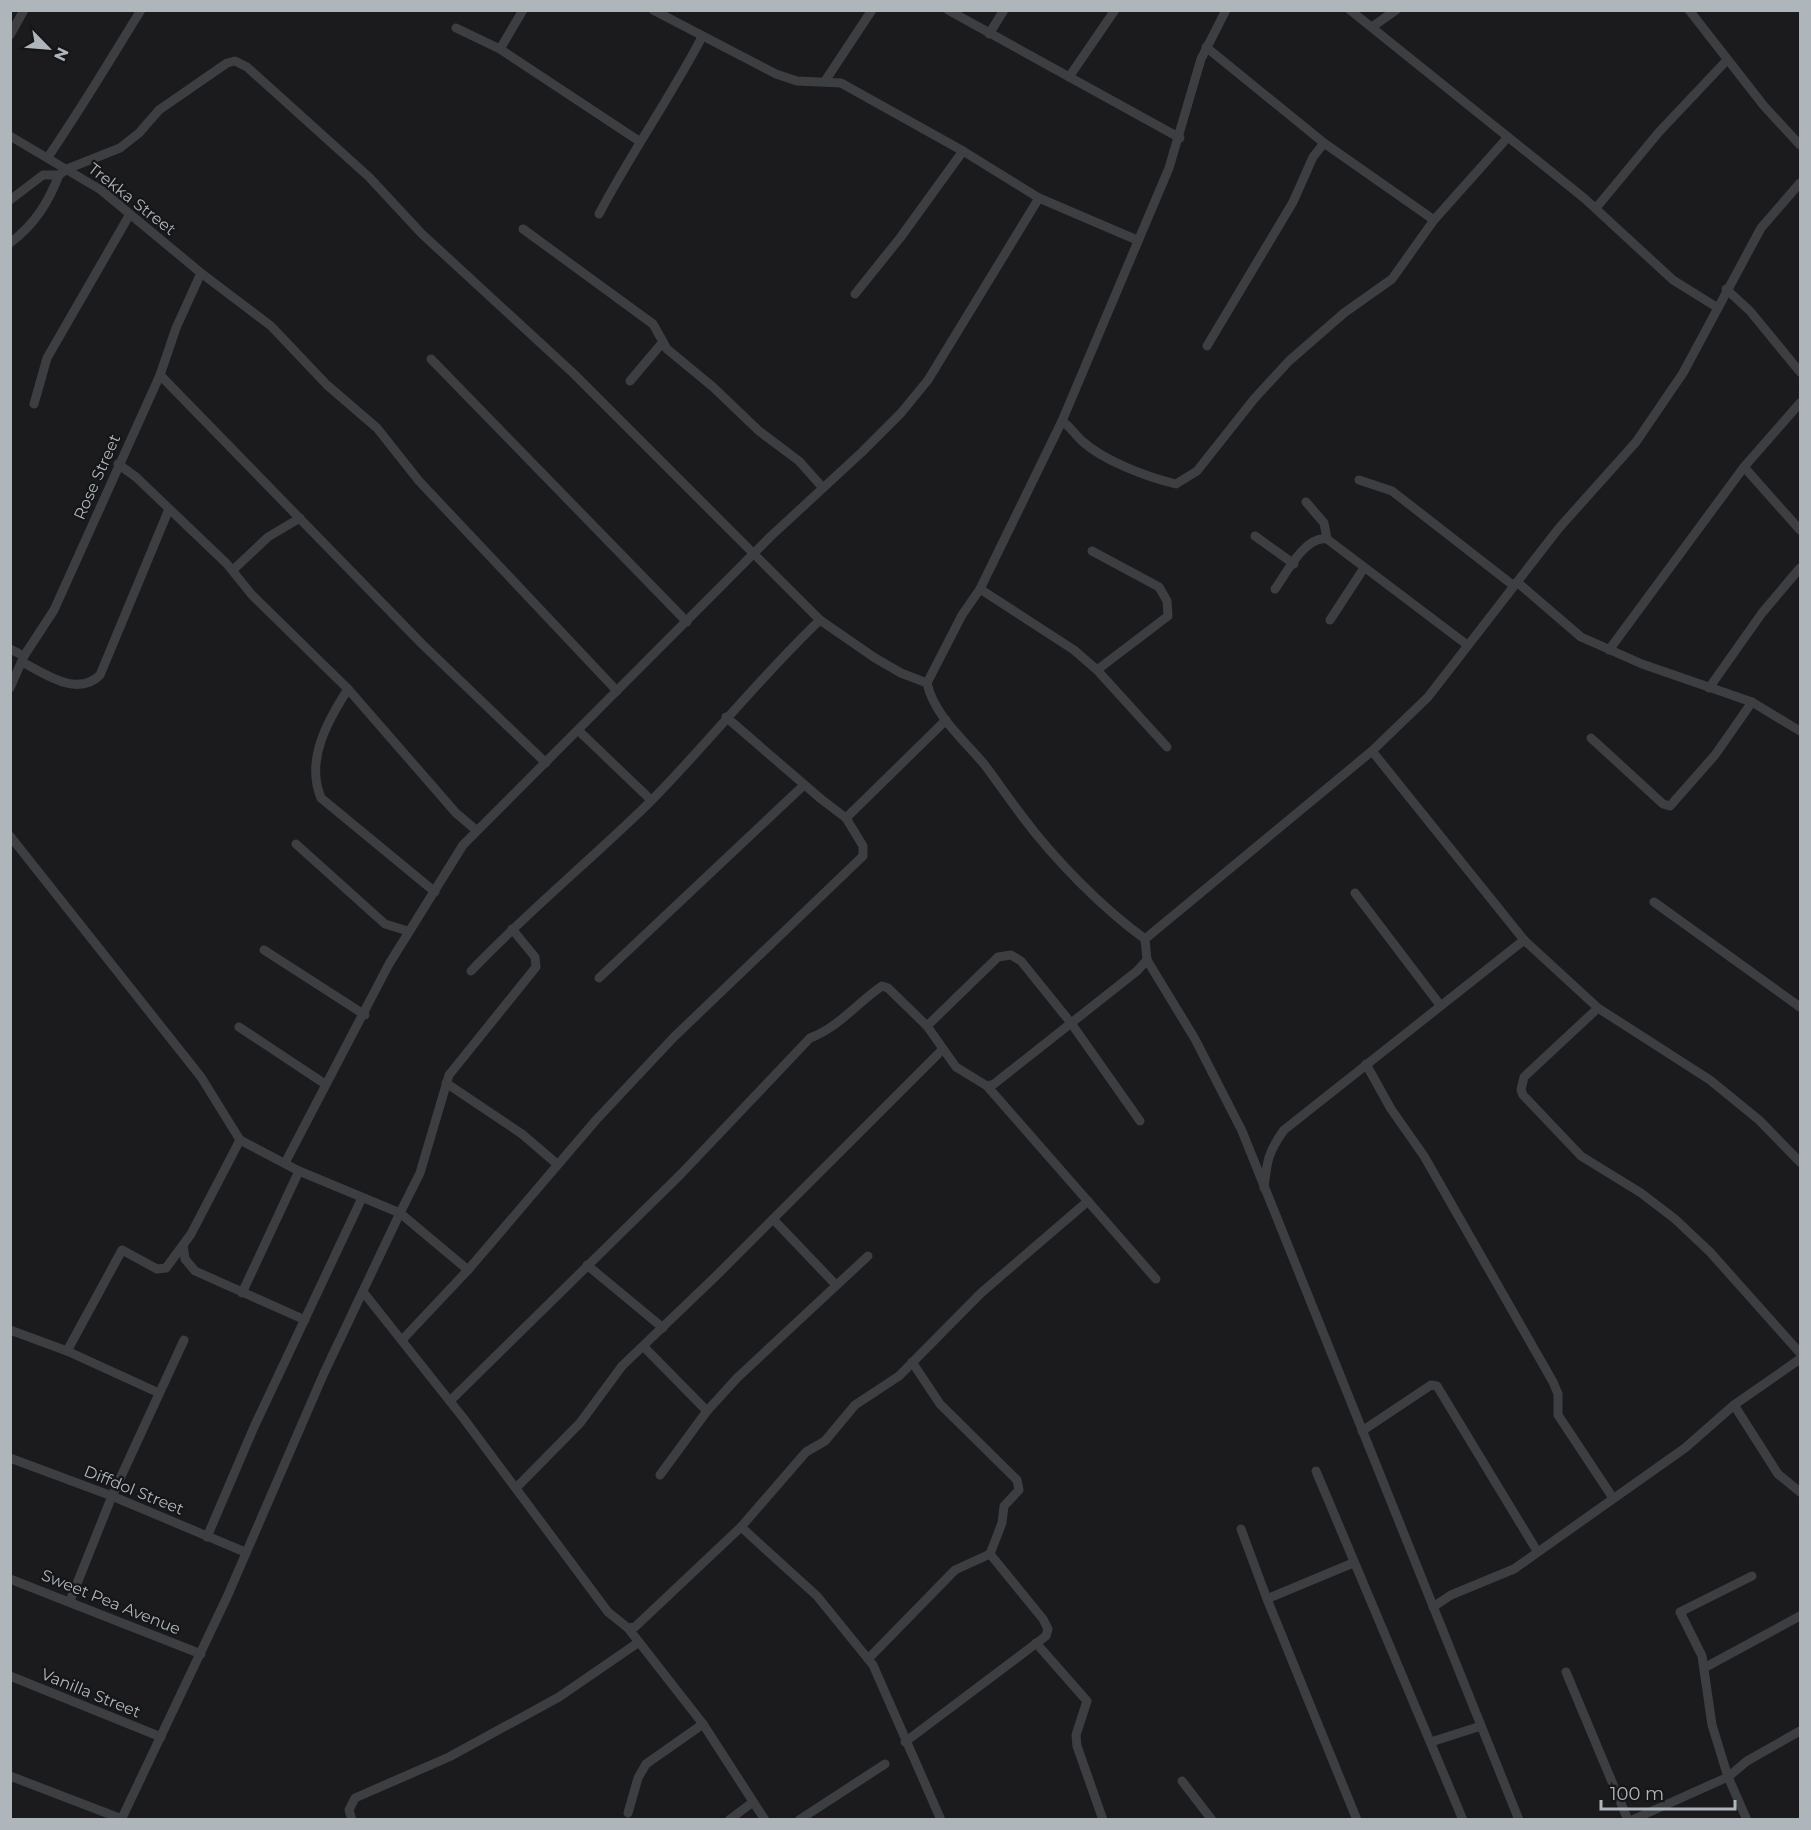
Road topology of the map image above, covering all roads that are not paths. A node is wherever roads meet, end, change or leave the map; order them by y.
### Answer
1 (24, 10) edge
2 (141, 10) edge
3 (523, 10) edge
4 (653, 10) edge
5 (872, 10) edge
6 (948, 10) edge
7 (1004, 10) edge
8 (1115, 10) edge
9 (1226, 10) edge
10 (1350, 10) edge
11 (1396, 10) edge
12 (1689, 10) edge
13 (1372, 27) junction
14 (456, 28) dead end
15 (989, 34) junction
16 (10, 35) edge
17 (702, 37) junction
18 (1206, 48) junction
19 (500, 49) junction
20 (1727, 60) junction
21 (1069, 77) junction
22 (825, 81) junction
23 (10, 136) edge
24 (1508, 137) junction
25 (1180, 138) junction
26 (639, 141) junction
27 (1324, 143) junction
28 (1800, 145) edge
29 (963, 151) junction
30 (48, 158) junction
31 (63, 172) junction
32 (1800, 183) edge
33 (1039, 198) junction
34 (10, 200) edge
35 (1596, 208) junction
36 (130, 214) junction
37 (599, 214) dead end
38 (1434, 220) junction
39 (523, 229) dead end
40 (1137, 240) junction
41 (10, 243) edge
42 (201, 273) junction
43 (1726, 289) junction
44 (855, 294) dead end
45 (1718, 308) junction
46 (663, 342) junction
47 (1207, 346) dead end
48 (432, 359) dead end
49 (1800, 372) edge
50 (160, 375) junction
51 (630, 381) dead end
52 (1800, 403) edge
53 (34, 404) dead end
54 (1062, 421) junction
55 (118, 464) junction
56 (1744, 467) junction
57 (1359, 480) dead end
58 (823, 488) junction
59 (1306, 502) dead end
60 (169, 509) junction
61 (300, 518) junction
62 (1800, 530) edge
63 (1255, 536) dead end
64 (1326, 539) junction
65 (1092, 551) dead end
66 (755, 554) junction
67 (1294, 564) junction
68 (1364, 568) junction
69 (1800, 568) edge
70 (233, 570) junction
71 (1515, 584) junction
72 (1275, 589) dead end
73 (980, 590) junction
74 (820, 620) junction
75 (1330, 620) dead end
76 (687, 622) junction
77 (1466, 644) junction
78 (10, 649) edge
79 (1609, 650) junction
80 (23, 659) junction
81 (1097, 669) junction
82 (927, 683) junction
83 (10, 688) edge
84 (1709, 688) junction
85 (348, 689) junction
86 (617, 691) junction
87 (1752, 702) junction
88 (726, 717) junction
89 (946, 720) junction
90 (1800, 730) edge
91 (579, 731) junction
92 (1591, 738) dead end
93 (1167, 747) dead end
94 (1372, 751) junction
95 (546, 763) junction
96 (804, 785) junction
97 (651, 800) junction
98 (846, 818) junction
99 (476, 830) junction
100 (10, 836) edge
101 (296, 844) dead end
102 (435, 892) junction
103 (1355, 893) dead end
104 (1654, 902) dead end
105 (512, 929) junction
106 (408, 931) junction
107 (1145, 939) junction
108 (1524, 940) junction
109 (264, 950) dead end
110 (1147, 960) junction
111 (471, 971) dead end
112 (599, 978) dead end
113 (1440, 1005) junction
114 (1800, 1007) edge
115 (1598, 1008) junction
116 (364, 1015) junction
117 (1071, 1023) junction
118 (927, 1026) junction
119 (239, 1027) dead end
120 (942, 1050) junction
121 (1366, 1064) junction
122 (446, 1083) junction
123 (325, 1084) junction
124 (987, 1086) junction
125 (1140, 1121) dead end
126 (240, 1140) junction
127 (1799, 1158) edge
128 (285, 1163) junction
129 (557, 1164) junction
130 (299, 1171) junction
131 (1264, 1189) junction
132 (362, 1198) junction
133 (1088, 1202) junction
134 (400, 1213) junction
135 (773, 1219) junction
136 (183, 1245) junction
137 (868, 1256) dead end
138 (587, 1265) junction
139 (468, 1270) junction
140 (1156, 1279) dead end
141 (836, 1285) junction
142 (242, 1293) junction
143 (364, 1293) junction
144 (305, 1320) junction
145 (663, 1328) junction
146 (10, 1330) edge
147 (184, 1340) dead end
148 (402, 1340) junction
149 (644, 1347) junction
150 (67, 1351) junction
151 (1800, 1353) edge
152 (1800, 1359) edge
153 (912, 1362) junction
154 (159, 1393) junction
155 (450, 1401) junction
156 (1734, 1406) junction
157 (707, 1412) junction
158 (1362, 1431) junction
159 (10, 1458) edge
160 (1316, 1471) dead end
161 (660, 1475) dead end
162 (516, 1488) junction
163 (1800, 1492) edge
164 (112, 1496) junction
165 (1613, 1497) junction
166 (741, 1527) junction
167 (1241, 1528) dead end
168 (207, 1537) junction
169 (1537, 1551) junction
170 (245, 1552) junction
171 (990, 1554) junction
172 (1353, 1563) junction
173 (1752, 1576) dead end
174 (10, 1579) edge
175 (1267, 1599) junction
176 (70, 1601) junction
177 (1433, 1607) junction
178 (1800, 1616) edge
179 (628, 1628) junction
180 (639, 1642) junction
181 (1036, 1643) junction
182 (201, 1654) junction
183 (868, 1659) junction
184 (1704, 1668) junction
185 (1566, 1672) dead end
186 (10, 1676) edge
187 (703, 1724) junction
188 (1481, 1726) junction
189 (1800, 1731) edge
190 (161, 1737) junction
191 (905, 1742) junction
192 (1431, 1742) junction
193 (885, 1764) dead end
194 (10, 1776) edge
195 (1728, 1777) junction
196 (1182, 1781) dead end
197 (753, 1802) junction
198 (628, 1813) dead end
199 (122, 1819) edge
200 (352, 1820) edge
201 (729, 1820) edge
202 (765, 1820) edge
203 (799, 1820) edge
204 (941, 1820) edge
205 (1103, 1820) edge
206 (1212, 1820) edge
207 (1357, 1820) edge
208 (1463, 1820) edge
209 (1519, 1820) edge
210 (1630, 1820) edge
211 (1748, 1820) edge

1 - 16 street
2 - 30 street
3 - 19 street
4 - 17 street
5 - 22 street
6 - 15 street
7 - 15 street
8 - 21 street
9 - 18 street
10 - 13 street
11 - 13 street
12 - 20 street
13 - 24 street
14 - 19 street
15 - 21 street
17 - 22 street
17 - 26 street
18 - 25 street
18 - 27 street
19 - 26 street
20 - 28 street
20 - 35 street
21 - 25 street
22 - 29 street
23 - 30 street, Trekka Street
24 - 35 street
24 - 38 street
25 - 40 street
26 - 37 street
27 - 38 street
27 - 47 street
29 - 33 street
29 - 44 street
30 - 31 street, Trekka Street
31 - 34 street
31 - 36 street, Trekka Street
31 - 41 street
31 - 66 street
32 - 43 street
33 - 40 street
33 - 58 street
35 - 45 street
36 - 42 street, Trekka Street
36 - 53 street
38 - 54 street
39 - 46 street
40 - 54 street
42 - 50 street, Rose Street
42 - 86 street, Trekka Street
43 - 45 street
43 - 49 street
45 - 71 street
46 - 51 street
46 - 58 street
48 - 76 street
50 - 55 street, Rose Street
50 - 61 street
52 - 56 street
54 - 73 street
55 - 60 street
55 - 80 street, Rose Street
56 - 62 street
56 - 79 street
57 - 71 street
58 - 66 street
59 - 64 street
60 - 70 street
60 - 80 street
61 - 70 street
61 - 95 street
63 - 67 street
64 - 67 street
64 - 68 street
65 - 81 street
66 - 74 street
66 - 76 street
67 - 72 street
68 - 75 street
68 - 77 street
69 - 84 street
70 - 85 street
71 - 77 street
71 - 79 street
73 - 81 street
73 - 82 street
74 - 82 street
74 - 88 street
76 - 86 street
77 - 94 street
78 - 80 street
79 - 84 street
80 - 83 street, Rose Street
81 - 93 street
82 - 89 street
84 - 87 street
85 - 99 street
85 - 102 street
86 - 91 street
87 - 90 street
87 - 92 street
88 - 96 street
88 - 97 street
89 - 98 street
89 - 107 street
91 - 95 street
91 - 97 street
94 - 107 street
94 - 108 street
95 - 99 street
96 - 98 street
96 - 112 street
97 - 105 street
98 - 129 street
99 - 102 street
100 - 126 street
101 - 106 street
102 - 106 street
103 - 113 street
104 - 114 street
105 - 111 street
105 - 122 street
106 - 116 street
107 - 110 street
108 - 113 street
108 - 115 street
109 - 116 street
110 - 117 street
110 - 131 street
113 - 121 street
115 - 127 street
115 - 151 street
116 - 123 street
117 - 118 street
117 - 124 street
117 - 125 street
118 - 120 street
118 - 138 street
119 - 123 street
120 - 124 street
120 - 135 street
121 - 131 street
121 - 165 street
122 - 129 street
122 - 134 street
123 - 128 street
124 - 133 street
126 - 128 street
126 - 136 street
128 - 130 street
129 - 139 street
130 - 132 street
130 - 142 street
131 - 158 street
132 - 134 street
132 - 144 street
133 - 140 street
133 - 153 street
134 - 139 street
134 - 143 street
135 - 141 street
135 - 145 street
136 - 142 street
136 - 150 street
137 - 141 street
138 - 145 street
138 - 155 street
139 - 148 street
141 - 157 street
142 - 144 street
143 - 148 street
143 - 170 street
144 - 168 street
145 - 149 street
146 - 150 street
147 - 154 street
148 - 155 street
149 - 157 street
149 - 162 street
150 - 154 street
152 - 156 street
153 - 166 street
153 - 171 street
154 - 164 street
155 - 162 street
156 - 163 street
156 - 165 street
157 - 161 street
158 - 169 street
158 - 177 street
159 - 164 street, Diffdol Street
160 - 172 street
162 - 179 street
164 - 168 street, Diffdol Street
164 - 176 street
165 - 169 street
166 - 179 street
166 - 183 street
167 - 175 street
168 - 170 street, Diffdol Street
169 - 177 street
170 - 182 street
171 - 181 street
171 - 183 street
172 - 175 street
172 - 192 street
173 - 184 street
174 - 176 street, Sweet Pea Avenue
175 - 207 street
176 - 182 street, Sweet Pea Avenue
177 - 188 street
178 - 184 street
179 - 180 street
180 - 187 street
180 - 200 street
181 - 191 street
181 - 205 street
182 - 190 street
183 - 191 street
184 - 195 street
185 - 210 street
186 - 190 street, Vanilla Street
187 - 197 street
187 - 198 street
188 - 192 street
188 - 209 street
189 - 195 street
190 - 199 street
191 - 204 street
192 - 208 street
193 - 203 street
194 - 199 street
195 - 210 street
195 - 211 street
196 - 206 street
197 - 201 street
197 - 202 street

